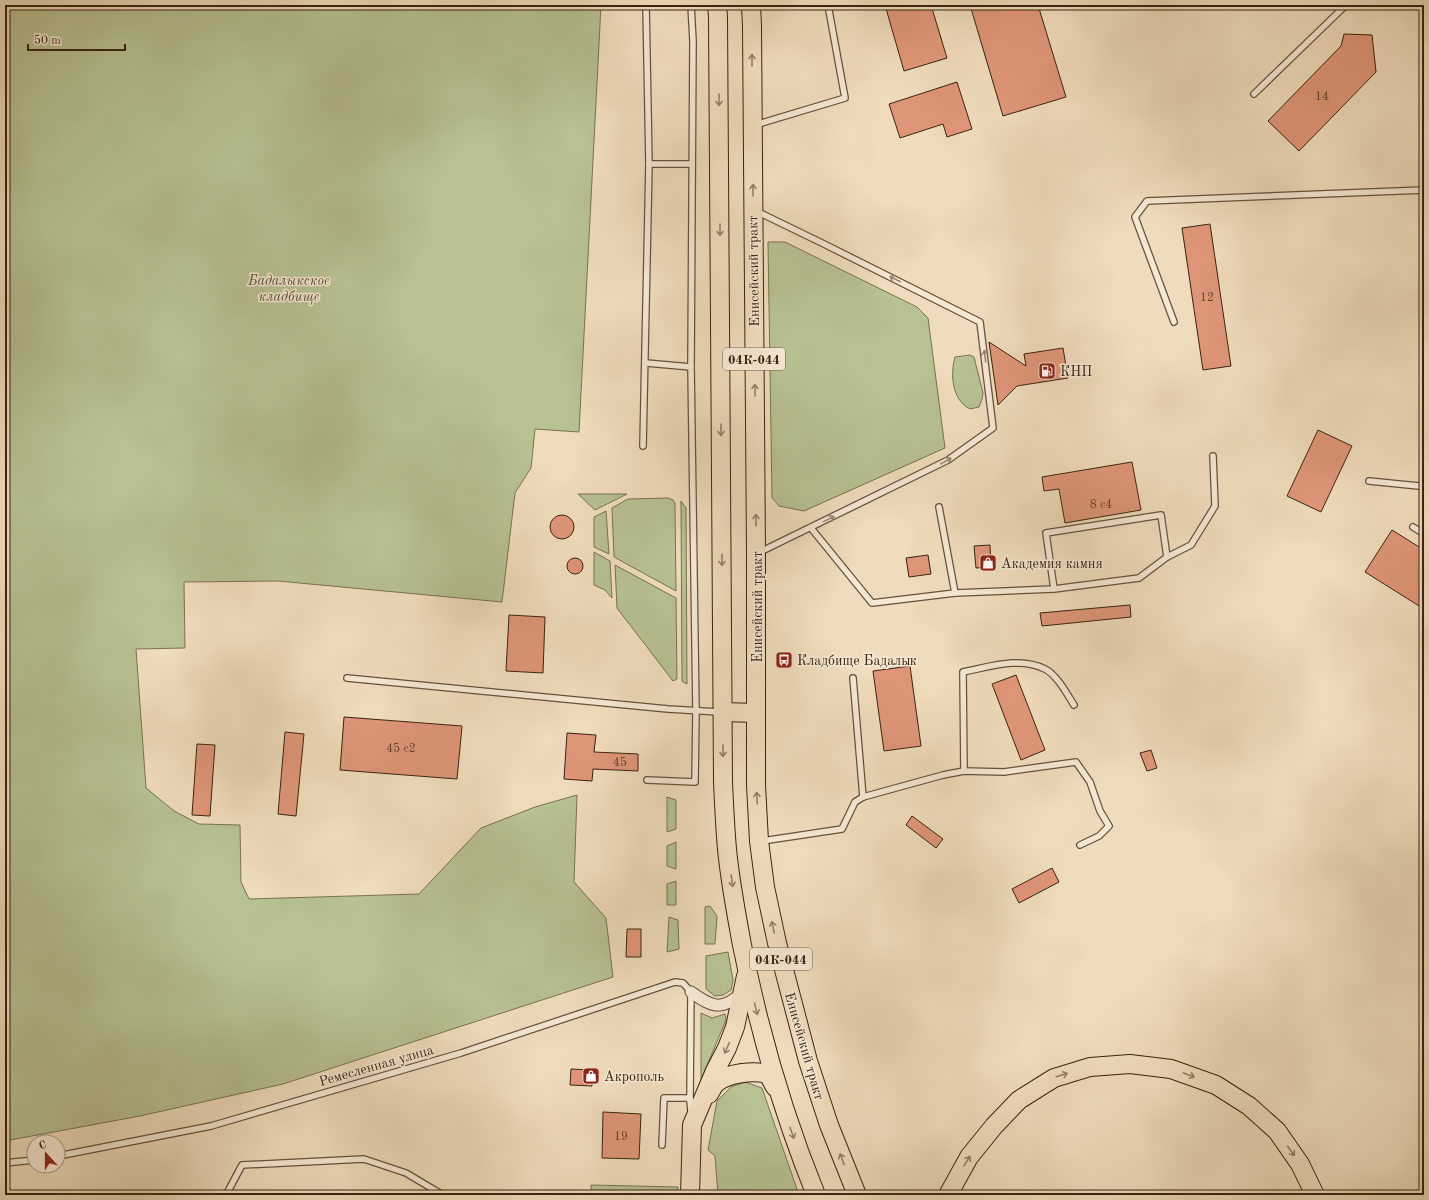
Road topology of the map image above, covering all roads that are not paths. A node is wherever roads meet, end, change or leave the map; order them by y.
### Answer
1 (646, 5) edge
2 (691, 5) edge
3 (717, 5) edge
4 (750, 5) edge
5 (828, 5) edge
6 (1346, 5) edge
7 (1254, 94) dead end
8 (753, 126) junction
9 (649, 164) junction
10 (692, 164) junction
11 (1424, 190) edge
12 (753, 210) junction
13 (1424, 229) edge
14 (1424, 271) edge
15 (1174, 322) dead end
16 (646, 363) junction
17 (691, 367) junction
18 (643, 446) dead end
19 (1213, 456) dead end
20 (1369, 481) dead end
21 (1424, 485) edge
22 (940, 507) dead end
23 (1413, 527) dead end
24 (811, 528) junction
25 (1424, 534) edge
26 (756, 554) junction
27 (1167, 557) junction
28 (1054, 590) junction
29 (955, 594) junction
30 (347, 678) dead end
31 (853, 678) dead end
32 (1074, 705) dead end
33 (696, 711) junction
34 (723, 712) junction
35 (756, 713) junction
36 (964, 771) junction
37 (647, 780) dead end
38 (863, 797) junction
39 (759, 841) junction
40 (1080, 845) dead end
41 (747, 970) junction
42 (691, 992) junction
43 (743, 992) junction
44 (779, 1093) junction
45 (690, 1098) junction
46 (692, 1125) junction
47 (662, 1145) dead end
48 (66, 1154) edge
49 (26, 1161) edge
50 (5, 1163) edge
51 (226, 1195) edge
52 (443, 1195) edge
53 (690, 1195) edge
54 (816, 1195) edge
55 (857, 1195) edge
56 (948, 1195) edge
57 (1315, 1195) edge

1 - 9 lane
2 - 10 lane
3 -> 34 main road, 04К-044
8 -> 4 main road, Енисейский тракт / 04К-044
5 - 8 lane
6 - 7 lane
12 -> 8 main road, Енисейский тракт / 04К-044
9 - 10 lane
9 - 16 lane
10 - 17 lane
11 - 15 lane
24 -> 12 lane
26 -> 12 main road, Енисейский тракт / 04К-044
13 - 14 lane
16 - 17 lane
16 - 18 lane
17 - 33 lane
19 - 27 lane
20 - 21 lane
22 - 29 lane
23 - 25 lane
24 - 26 lane
24 - 29 lane
26 - 35 main road, Енисейский тракт / 04К-044
27 - 28 lane
27 - 28 lane
28 - 29 lane
30 - 33 lane
31 - 38 lane
32 - 36 lane
33 - 34 lane
33 - 37 lane
34 - 35 main road
34 -> 41 main road, 04К-044
39 -> 35 main road, Енисейский тракт / 04К-044
36 - 38 lane
36 - 40 lane
38 - 39 lane
55 -> 39 main road, Енисейский тракт / 04К-044
41 - 43 main road
41 -> 44 main road, 04К-044
42 - 43 street
42 - 45 lane
42 - 48 lane, Ремесленная улица
43 -> 46 main road
44 - 46 main road
44 -> 54 main road, 04К-044
45 - 46 lane
45 - 47 lane
46 - 53 main road
49 - 50 lane
51 - 52 lane
56 -> 57 main road

